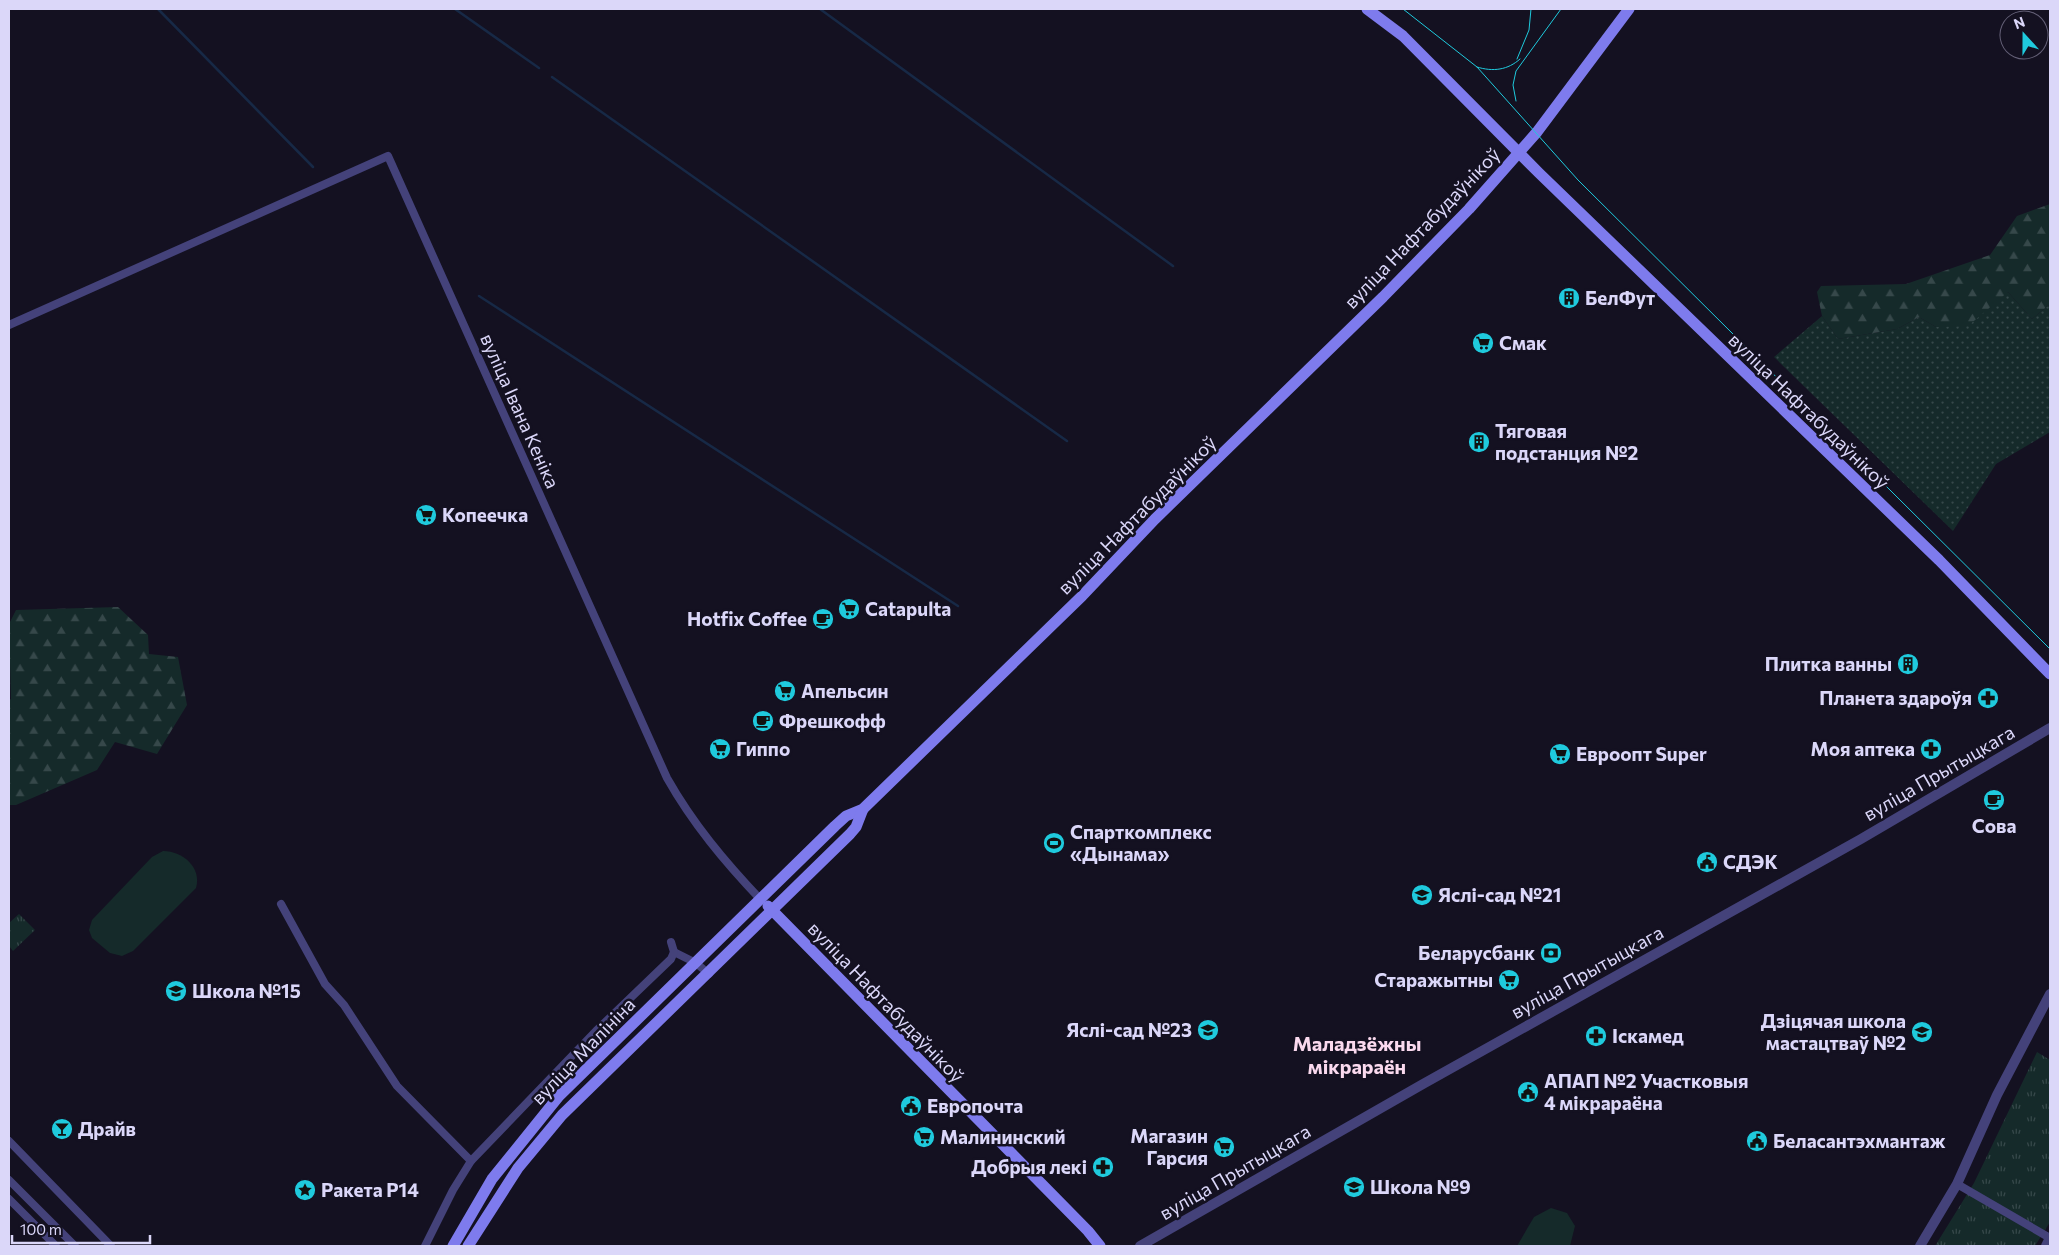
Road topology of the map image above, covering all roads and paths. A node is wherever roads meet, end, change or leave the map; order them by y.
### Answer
1 (1367, 9) edge
2 (1629, 9) edge
3 (1518, 152) junction
4 (9, 325) edge
5 (2050, 674) edge
6 (2050, 728) edge
7 (863, 809) junction
8 (761, 900) junction
9 (281, 904) dead end
10 (773, 911) junction
11 (672, 942) dead end
12 (674, 952) junction
13 (696, 963) junction
14 (709, 974) junction
15 (2050, 994) edge
16 (9, 1141) edge
17 (472, 1161) junction
18 (9, 1180) edge
19 (1957, 1184) junction
20 (9, 1199) edge
21 (2050, 1238) edge
22 (56, 1246) edge
23 (75, 1246) edge
24 (111, 1246) edge
25 (425, 1246) edge
26 (453, 1246) edge
27 (468, 1246) edge
28 (1100, 1246) edge
29 (1140, 1246) edge
30 (1920, 1246) edge
31 (2046, 1246) edge

1 - 3 main road
2 - 3 main road
3 - 5 main road, вуліца Нафтабудаўнікоў
3 - 7 main road, вуліца Нафтабудаўнікоў
4 - 8 street, вуліца Івана Кеніка
6 - 29 street, вуліца Прытыцкага
7 - 8 main road, вуліца Нафтабудаўнікоў
7 - 10 main road, вуліца Нафтабудаўнікоў
8 - 10 main road, вуліца Нафтабудаўнікоў
8 - 13 main road, вуліца Малініна
9 - 17 street
10 - 14 main road, вуліца Малініна
10 - 28 main road, вуліца Нафтабудаўнікоў
11 - 12 street
12 - 13 street
12 - 17 street, вуліца Малініна
13 - 14 street
13 - 26 main road, вуліца Малініна
14 - 27 main road, вуліца Малініна
15 - 19 street
16 - 24 street
17 - 25 street, вуліца Малініна
18 - 23 street
19 - 21 street
19 - 30 street
20 - 22 street
21 - 31 street

